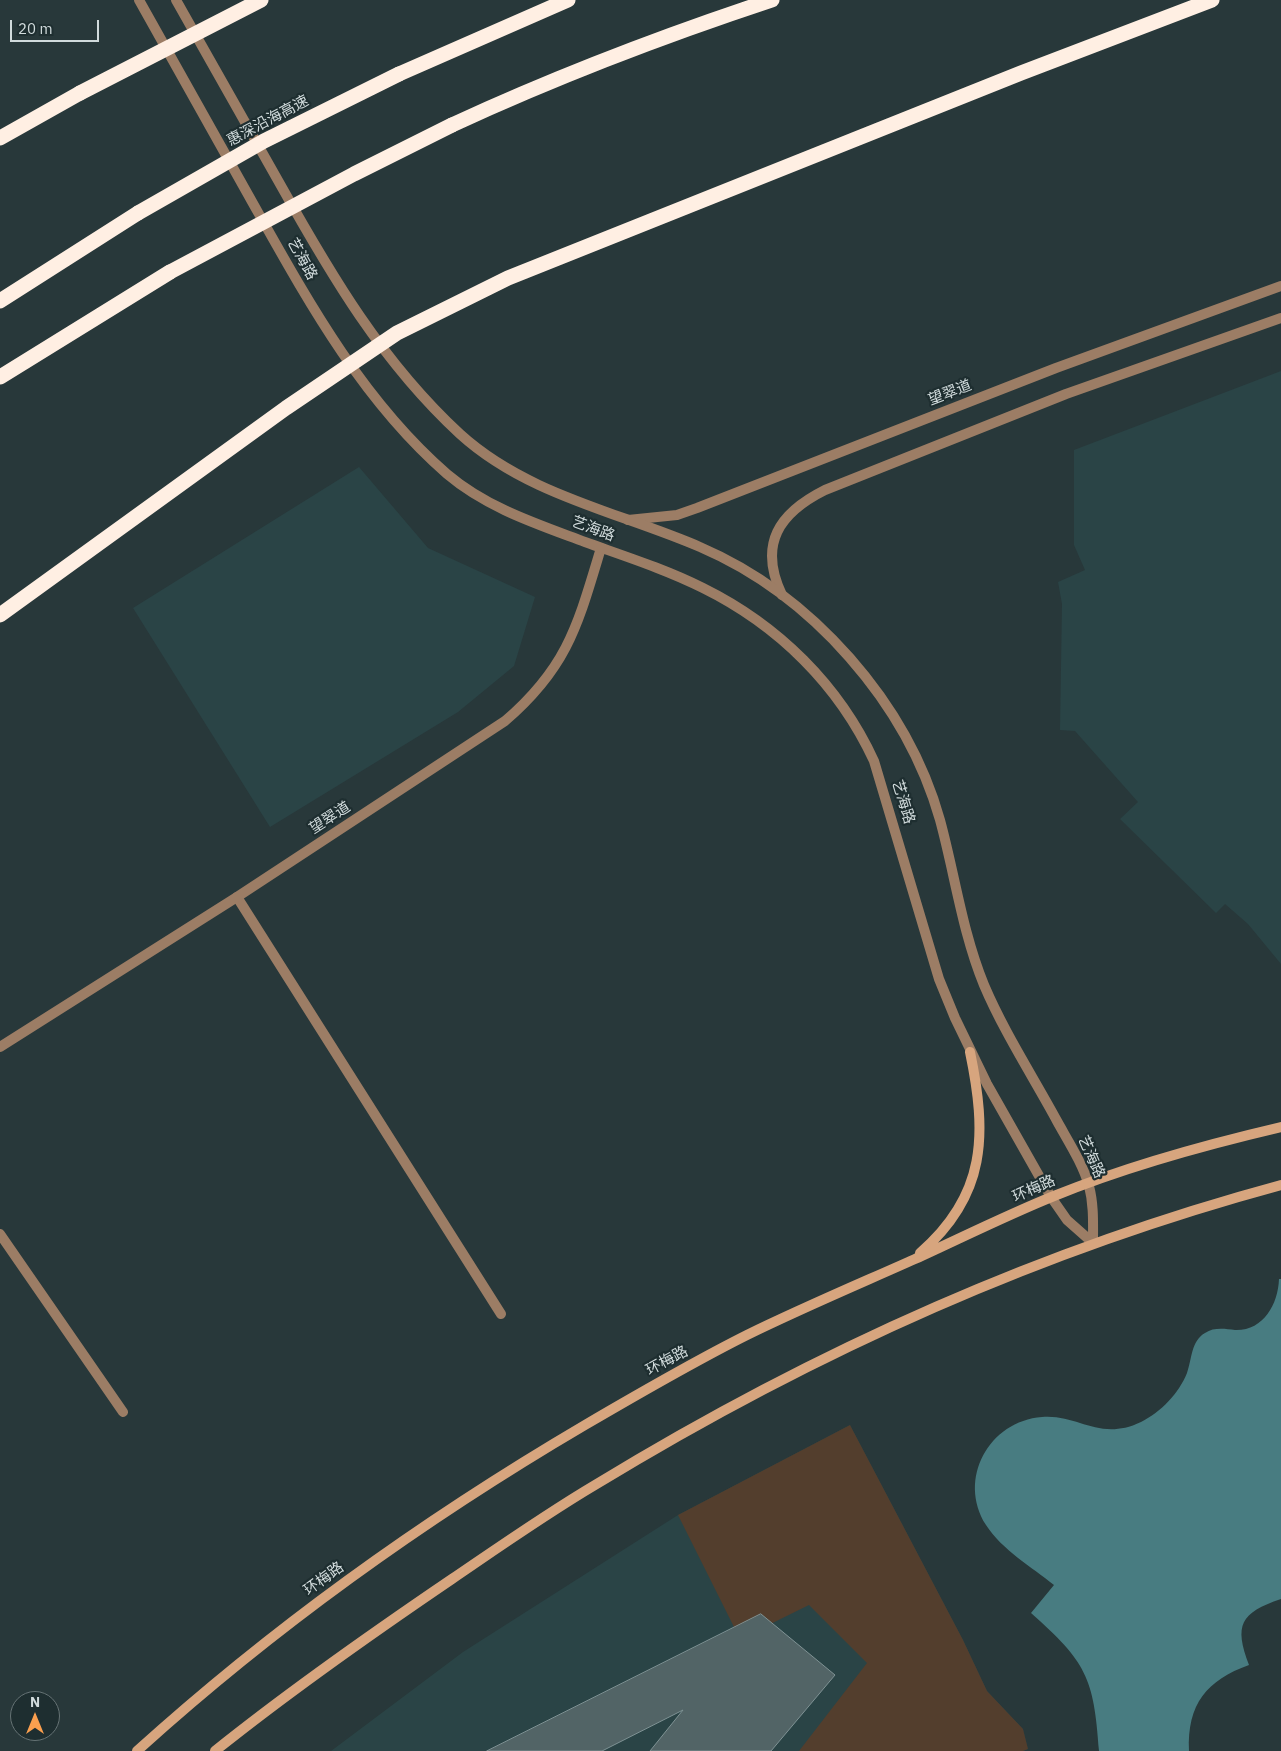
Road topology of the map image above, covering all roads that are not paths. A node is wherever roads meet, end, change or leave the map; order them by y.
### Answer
1 (139, 0) edge
2 (176, 0) edge
3 (261, 0) edge
4 (568, 0) edge
5 (772, 0) edge
6 (1212, 0) edge
7 (0, 138) edge
8 (1281, 286) edge
9 (0, 301) edge
10 (1281, 318) edge
11 (378, 344) junction
12 (349, 364) junction
13 (0, 377) edge
14 (628, 520) junction
15 (601, 548) junction
16 (782, 595) junction
17 (0, 615) edge
18 (237, 897) junction
19 (0, 1047) edge
20 (970, 1052) junction
21 (1281, 1127) edge
22 (1088, 1183) junction
23 (1281, 1185) edge
24 (1051, 1197) junction
25 (0, 1234) edge
26 (1093, 1243) junction
27 (912, 1260) junction
28 (501, 1314) dead end
29 (123, 1412) dead end
30 (137, 1751) edge
31 (215, 1751) edge

1 - 12 street, 艺海路
2 - 11 street, 艺海路
3 - 7 highway, bridge
4 - 9 highway, 惠深沿海高速, bridge
5 - 13 highway, bridge
6 - 11 highway
8 - 14 street, 望翠道
10 - 16 street
11 - 12 highway
11 - 14 street, 艺海路
12 - 15 street, 艺海路
12 - 17 highway
14 - 16 street, 艺海路
15 - 18 street, 望翠道
15 - 20 street, 艺海路
16 - 22 street, 艺海路
18 - 19 street, 望翠道
18 - 28 street
20 - 24 street, 艺海路
20 - 27 main road
21 - 22 main road, 环梅路
22 - 24 main road, 环梅路
22 - 26 street, 艺海路
23 - 26 main road
24 - 26 street, 艺海路
24 - 27 main road, 环梅路
25 - 29 street
26 - 31 main road
27 - 30 main road, 环梅路

